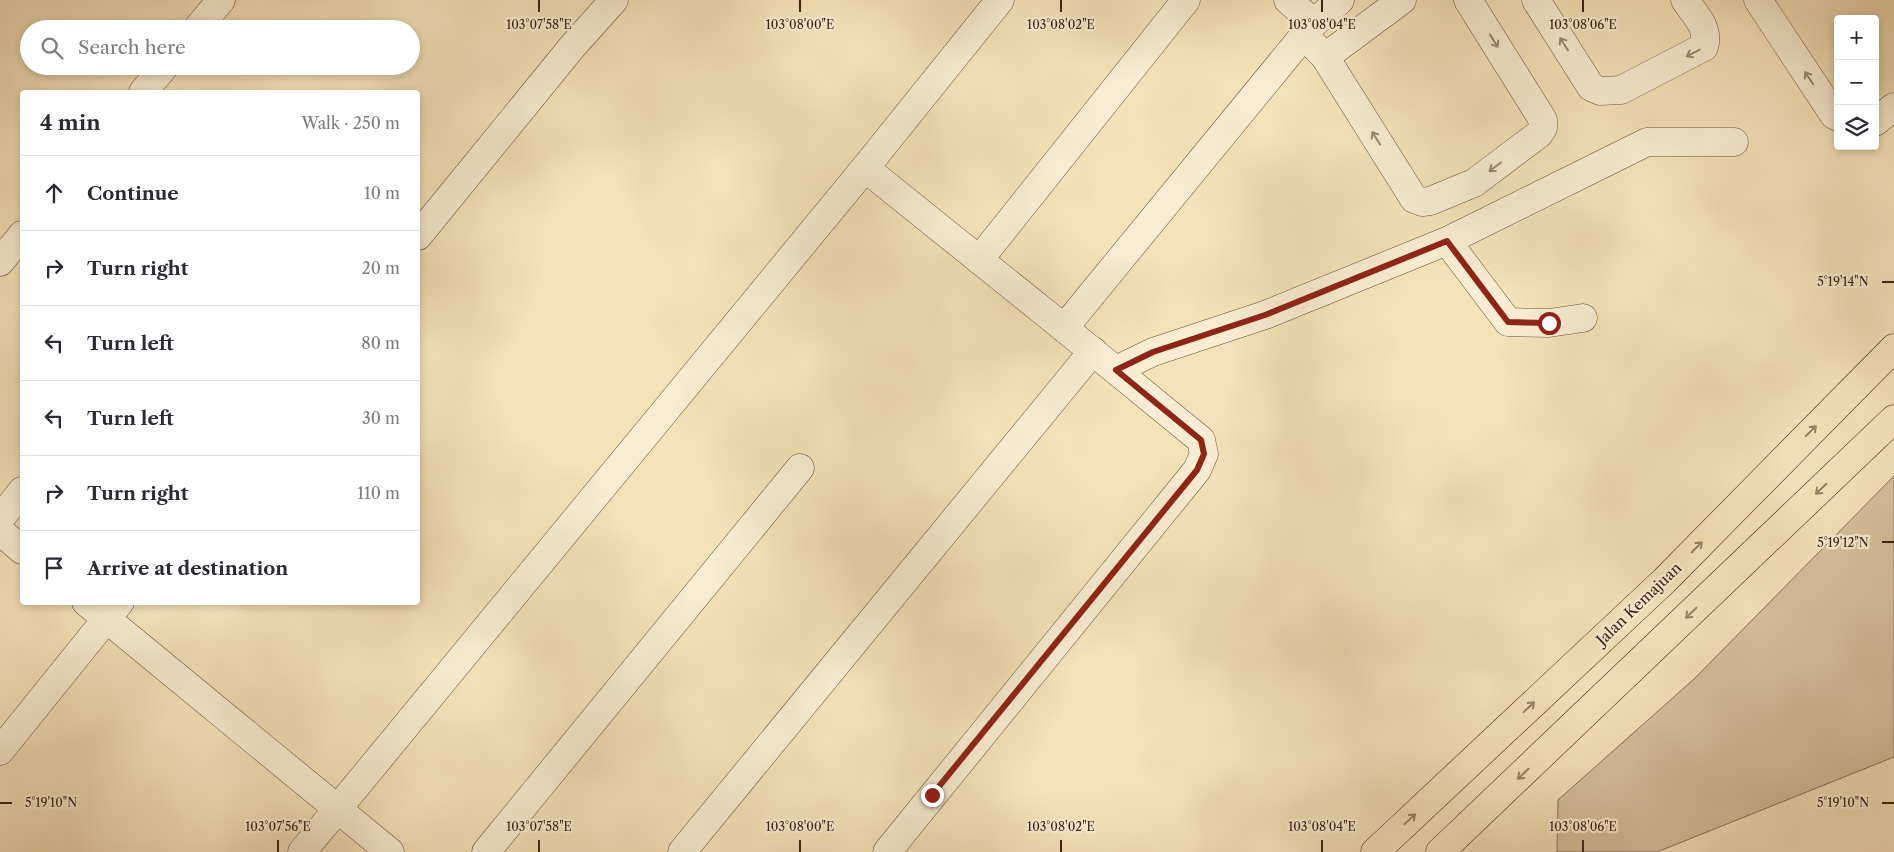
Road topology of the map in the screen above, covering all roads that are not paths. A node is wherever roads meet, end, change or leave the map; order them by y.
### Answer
1 (222, 0) edge
2 (614, 0) edge
3 (1000, 0) edge
4 (1186, 0) edge
5 (1288, 0) edge
6 (1340, 0) edge
7 (1402, 0) edge
8 (1468, 0) edge
9 (1536, 0) edge
10 (1685, 0) edge
11 (1758, 0) edge
12 (205, 20) edge
13 (1309, 29) junction
14 (1325, 57) junction
15 (158, 75) edge
16 (145, 90) edge
17 (1894, 107) edge
18 (1834, 115) edge
19 (1879, 119) edge
20 (1734, 142) dead end
21 (865, 168) junction
22 (420, 234) edge
23 (20, 238) edge
24 (1447, 241) junction
25 (979, 260) junction
26 (0, 262) edge
27 (1584, 318) dead end
28 (1064, 328) junction
29 (1894, 348) edge
30 (1093, 351) junction
31 (1116, 370) junction
32 (1894, 419) edge
33 (800, 468) dead end
34 (20, 494) edge
35 (0, 519) edge
36 (0, 532) edge
37 (20, 548) edge
38 (104, 608) edge
39 (0, 751) edge
40 (338, 809) junction
41 (302, 852) edge
42 (390, 852) edge
43 (486, 852) edge
44 (682, 852) edge
45 (887, 852) edge
46 (1375, 852) edge
47 (1440, 852) edge

1 - 12 street
2 - 22 street
3 - 21 street
4 - 25 street
5 - 13 street
6 - 13 street
7 - 14 street
8 -> 14 street
10 -> 9 street
18 -> 11 street
13 - 14 street
13 - 28 street
15 - 16 street
17 - 19 street
20 - 24 street
21 - 25 street
21 - 40 street
23 - 26 street
24 - 27 street
24 - 31 street
25 - 28 street
28 - 30 street
46 -> 29 main road, Jalan Kemajuan
30 - 31 street
30 - 44 street
31 - 45 street
32 -> 47 main road
33 - 43 street
34 - 35 street
36 - 37 street
38 - 39 street
38 - 40 street
40 - 41 street
40 - 42 street

